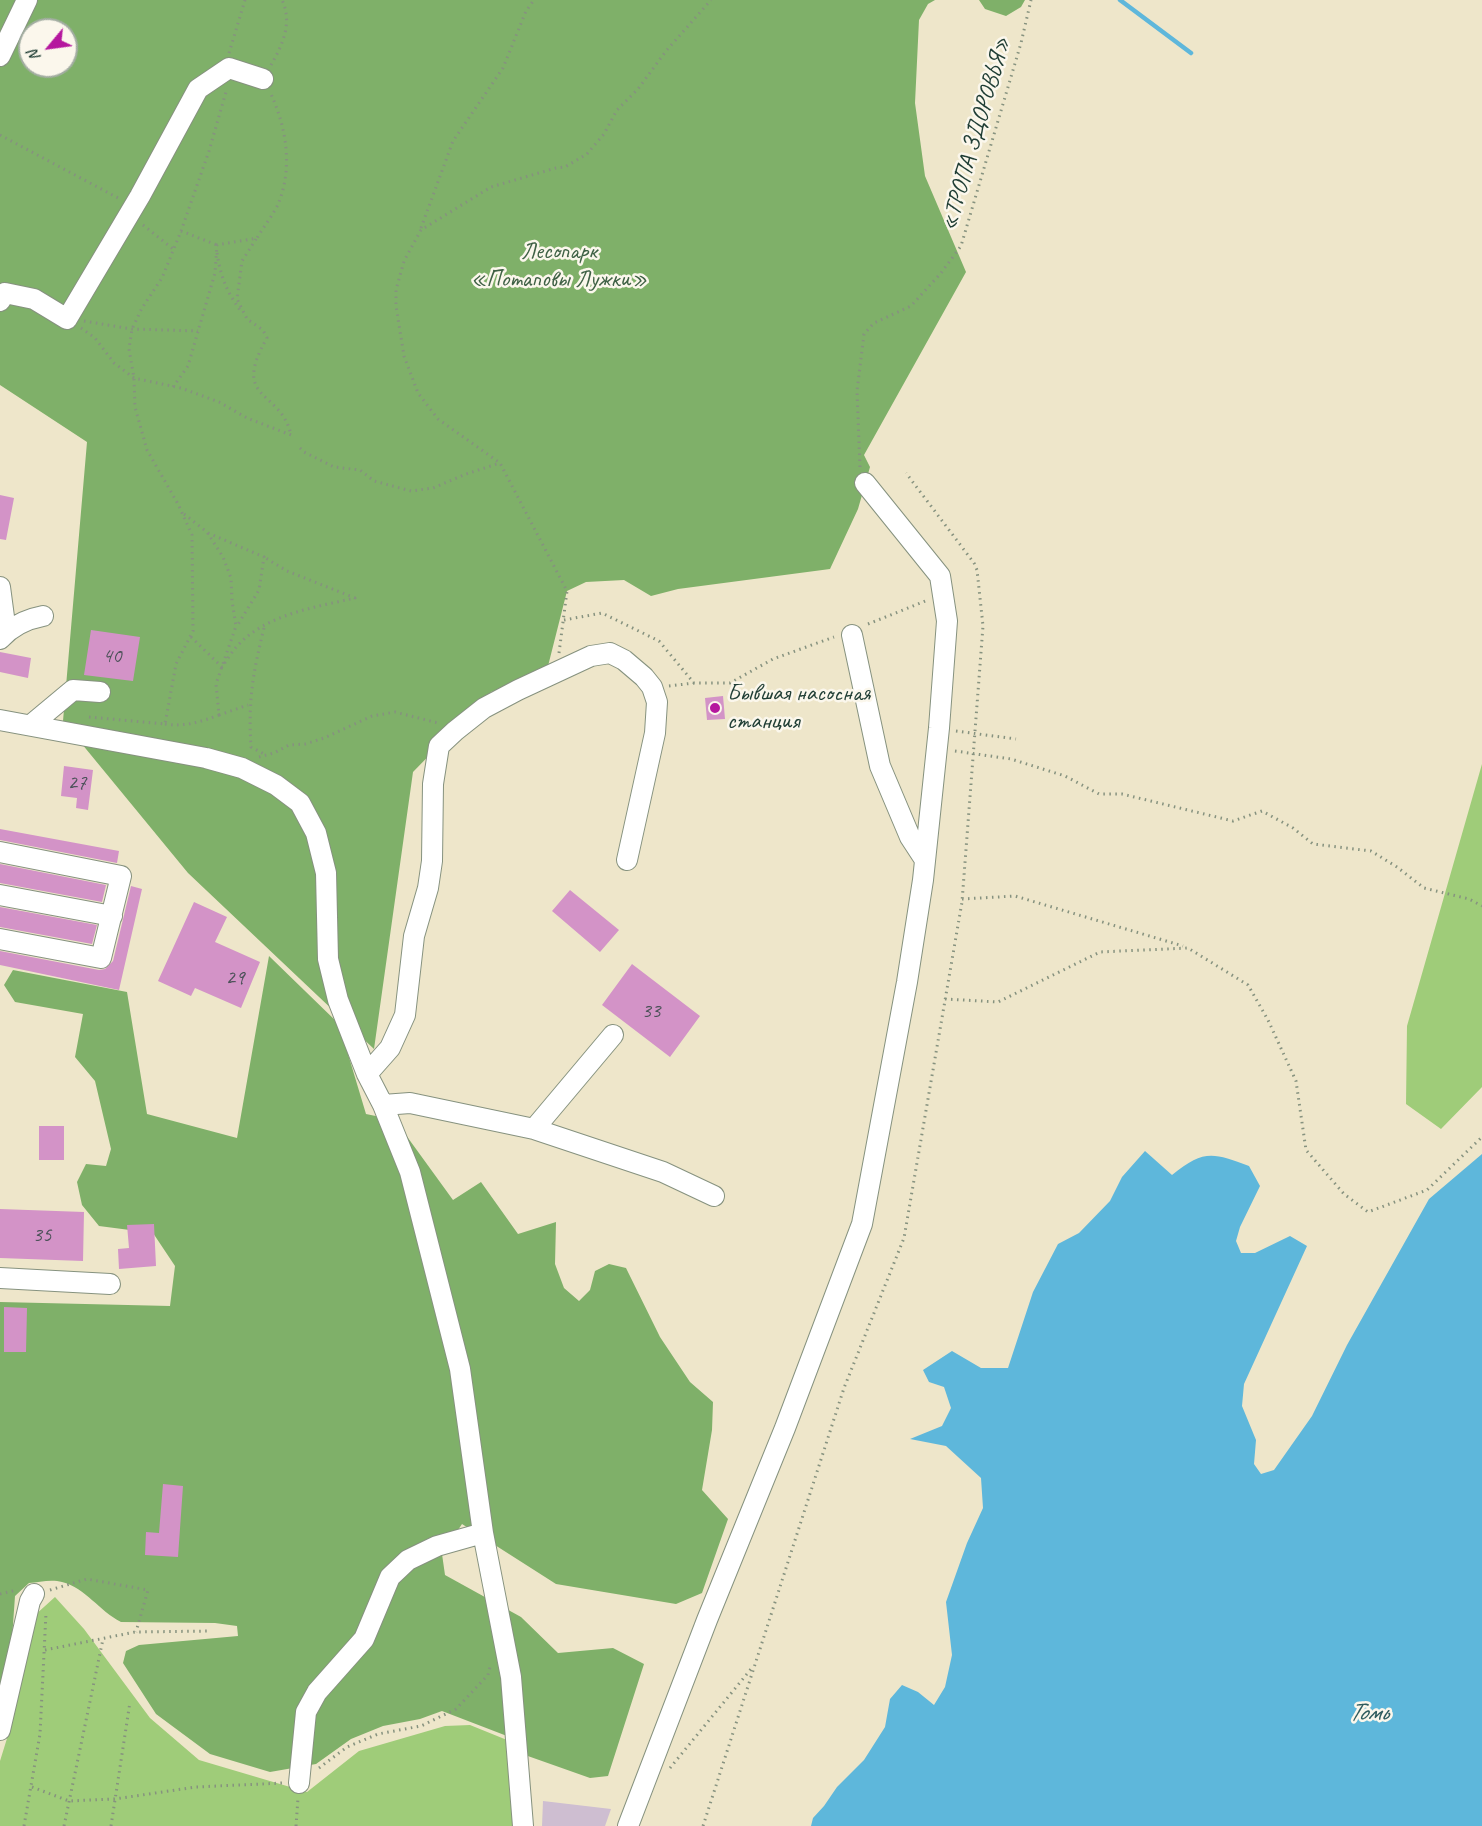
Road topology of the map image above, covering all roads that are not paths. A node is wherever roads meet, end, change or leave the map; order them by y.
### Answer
1 (27, 0) edge
2 (0, 56) edge
3 (263, 79) road end
4 (0, 302) edge
5 (865, 483) road end
6 (0, 587) edge
7 (43, 616) dead end
8 (852, 632) road end
9 (3, 636) edge
10 (100, 692) dead end
11 (0, 720) edge
12 (30, 725) junction
13 (0, 852) edge
14 (627, 860) dead end
15 (925, 860) junction
16 (0, 895) edge
17 (112, 916) junction
18 (0, 939) edge
19 (613, 1035) dead end
20 (367, 1074) junction
21 (383, 1105) junction
22 (534, 1129) junction
23 (714, 1196) dead end
24 (0, 1278) edge
25 (110, 1284) dead end
26 (483, 1533) junction
27 (36, 1594) road end
28 (0, 1730) edge
29 (299, 1783) road end
30 (523, 1826) edge
31 (628, 1826) edge

1 - 2 street
3 - 4 street
5 - 15 street
6 - 9 street
7 - 9 street
8 - 15 street
10 - 12 street
11 - 12 street
12 - 20 street
13 - 17 street
14 - 20 street
15 - 31 street
16 - 17 street
17 - 18 street
19 - 22 street
20 - 21 street
21 - 22 street
21 - 26 street
22 - 23 street
24 - 25 street
26 - 29 street
26 - 30 street
27 - 28 street

